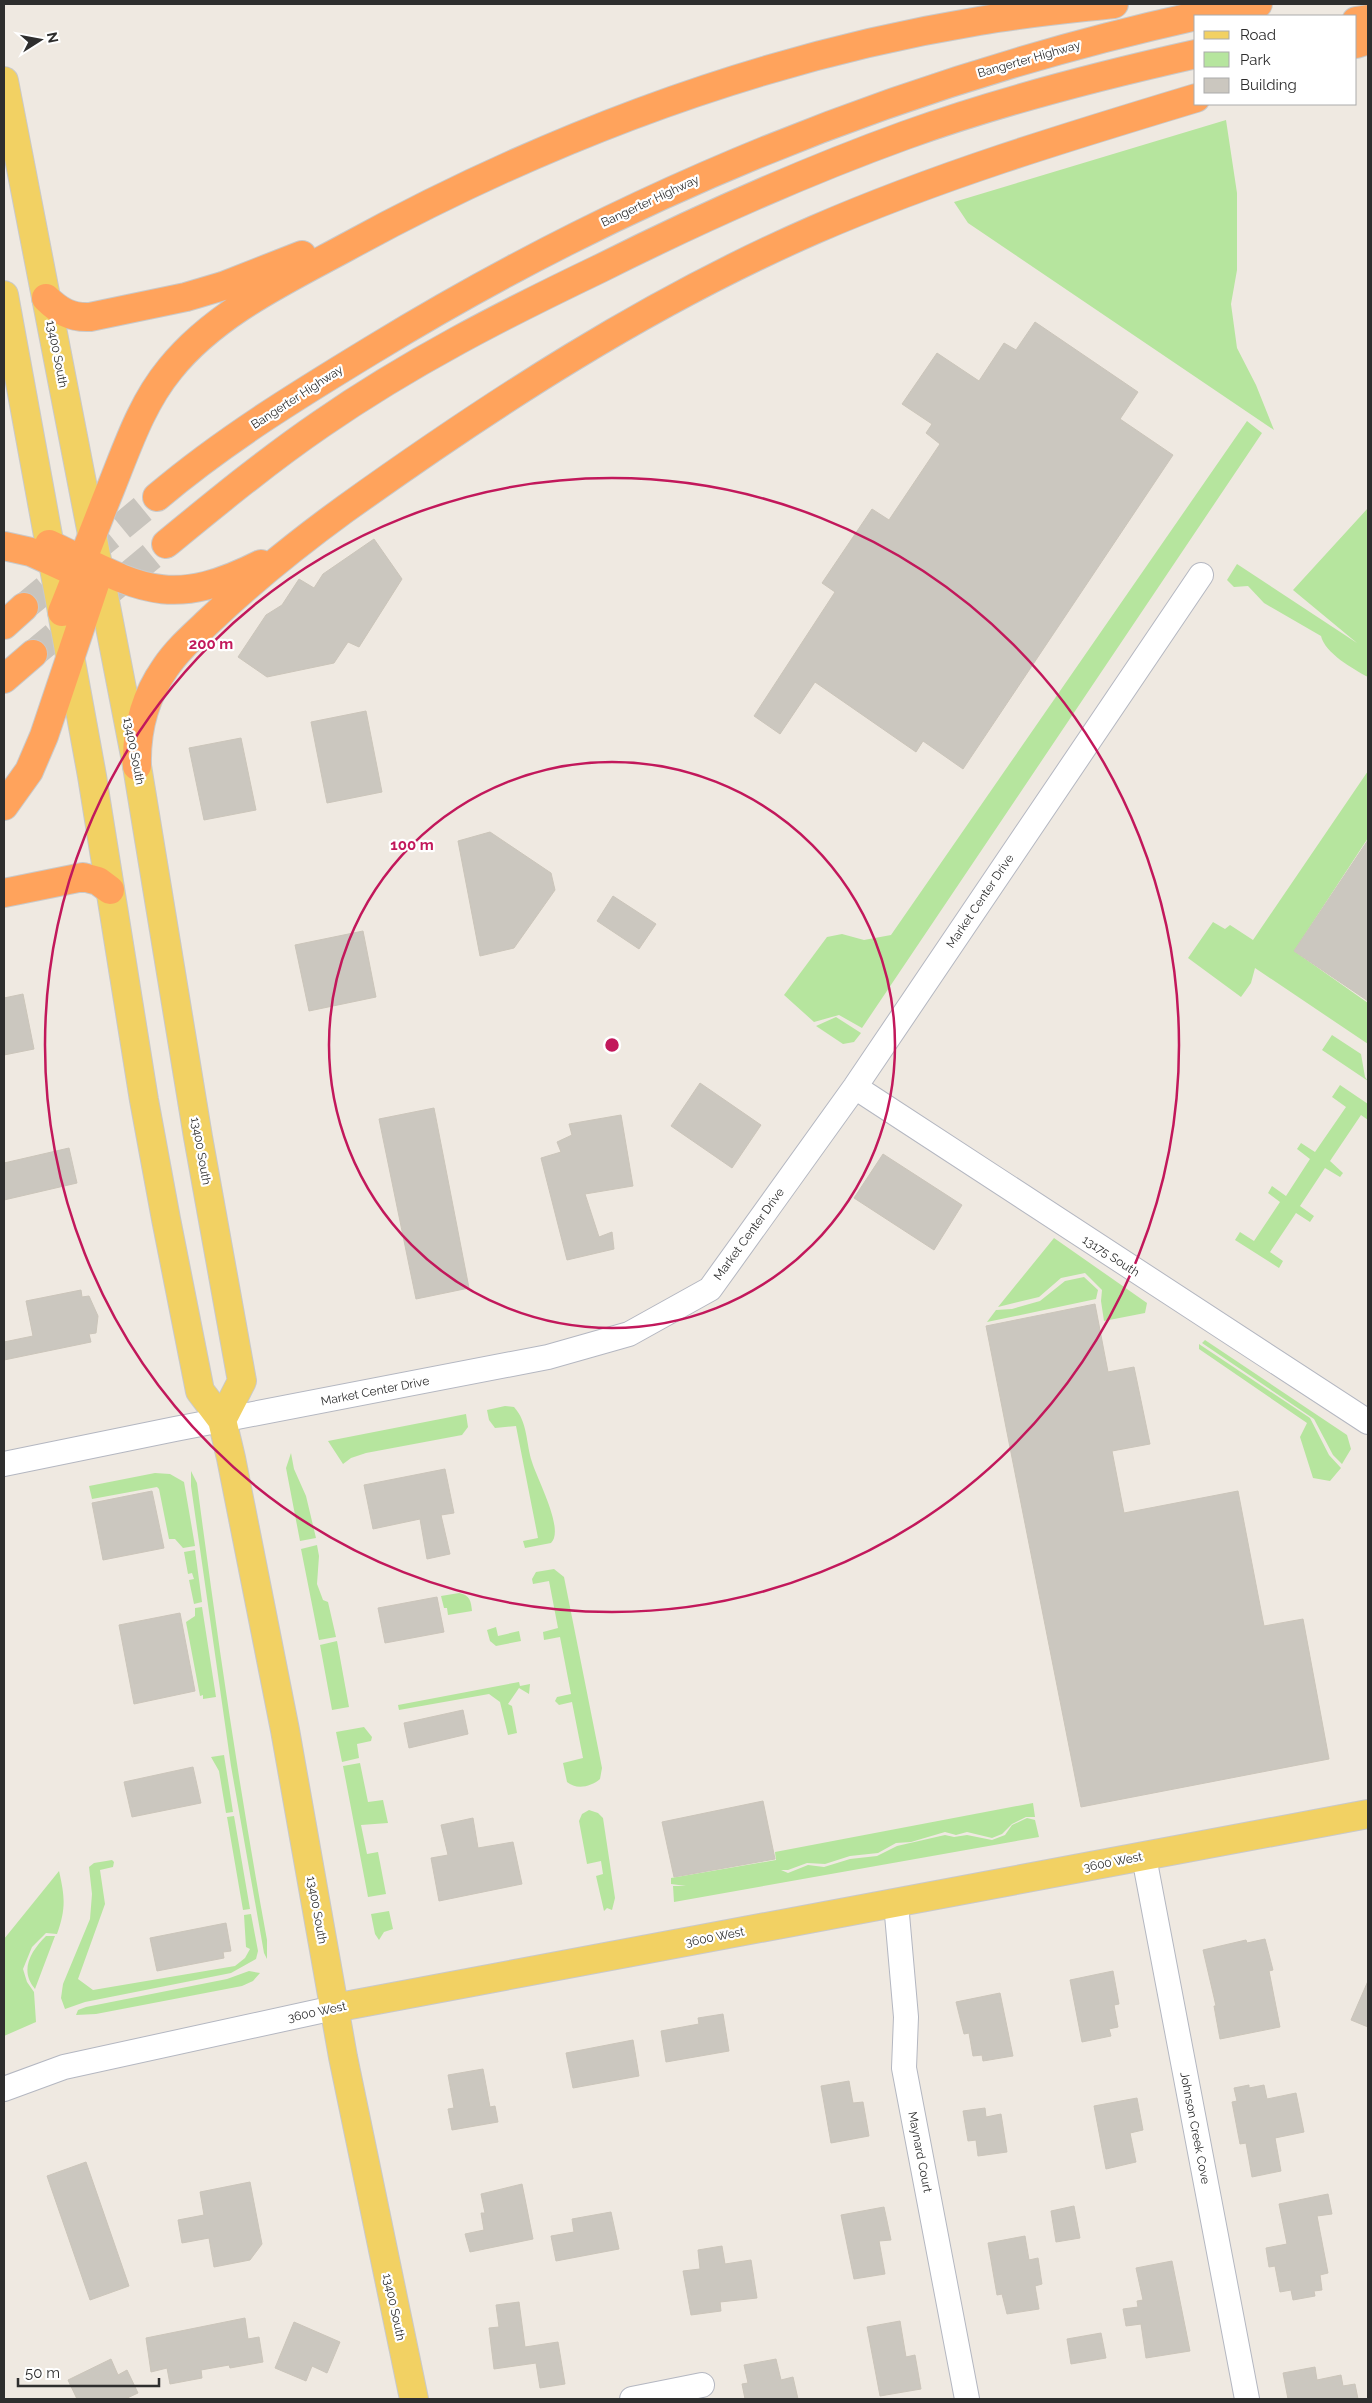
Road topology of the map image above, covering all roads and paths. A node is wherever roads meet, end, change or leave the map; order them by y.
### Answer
1 (1114, 4) edge
2 (1258, 4) edge
3 (1201, 15) edge
4 (1194, 16) edge
5 (1194, 54) edge
6 (4, 81) edge
7 (1194, 99) edge
8 (433, 201) junction
9 (4, 294) edge
10 (46, 298) junction
11 (157, 497) tunnel mouth
12 (299, 543) junction
13 (166, 544) tunnel mouth
14 (4, 546) edge
15 (51, 553) junction
16 (93, 568) junction
17 (1201, 576) dead end
18 (24, 607) tunnel mouth
19 (62, 612) junction
20 (4, 625) edge
21 (33, 654) tunnel mouth
22 (71, 658) junction
23 (4, 679) edge
24 (137, 766) junction
25 (4, 806) edge
26 (110, 890) junction
27 (4, 893) edge
28 (855, 1087) junction
29 (222, 1420) junction
30 (1368, 1422) edge
31 (4, 1464) edge
32 (1368, 1814) edge
33 (1144, 1857) junction
34 (896, 1903) junction
35 (334, 2008) junction
36 (4, 2090) edge
37 (702, 2386) dead end
38 (414, 2399) edge
39 (632, 2399) edge
40 (966, 2399) edge
41 (1247, 2399) edge

1 - 8 highway
2 - 3 highway, Bangerter Highway
4 - 11 highway, Bangerter Highway
5 - 13 highway
6 - 10 main road, 13400 South
7 - 12 highway
8 - 10 highway
8 - 16 highway
9 - 15 main road, 13400 South
10 - 16 main road, 13400 South
12 - 16 highway
12 - 24 highway
14 - 15 highway
15 - 16 highway
15 - 19 main road, 13400 South
16 - 19 highway
16 - 22 highway
16 - 24 main road, 13400 South
17 - 28 street, Market Center Drive
18 - 20 highway
19 - 22 main road, 13400 South
21 - 23 highway
22 - 25 highway
22 - 26 main road, 13400 South
24 - 29 main road, 13400 South
26 - 27 highway
26 - 29 main road, 13400 South
28 - 29 street, Market Center Drive
28 - 30 street, 13175 South
29 - 31 street, Market Center Drive
29 - 35 main road, 13400 South
32 - 33 main road, 3600 West
33 - 34 main road, 3600 West
33 - 41 street, Johnson Creek Cove
34 - 35 main road, 3600 West
34 - 40 street, Maynard Court
35 - 36 street, 3600 West
35 - 38 main road, 13400 South
37 - 39 street

